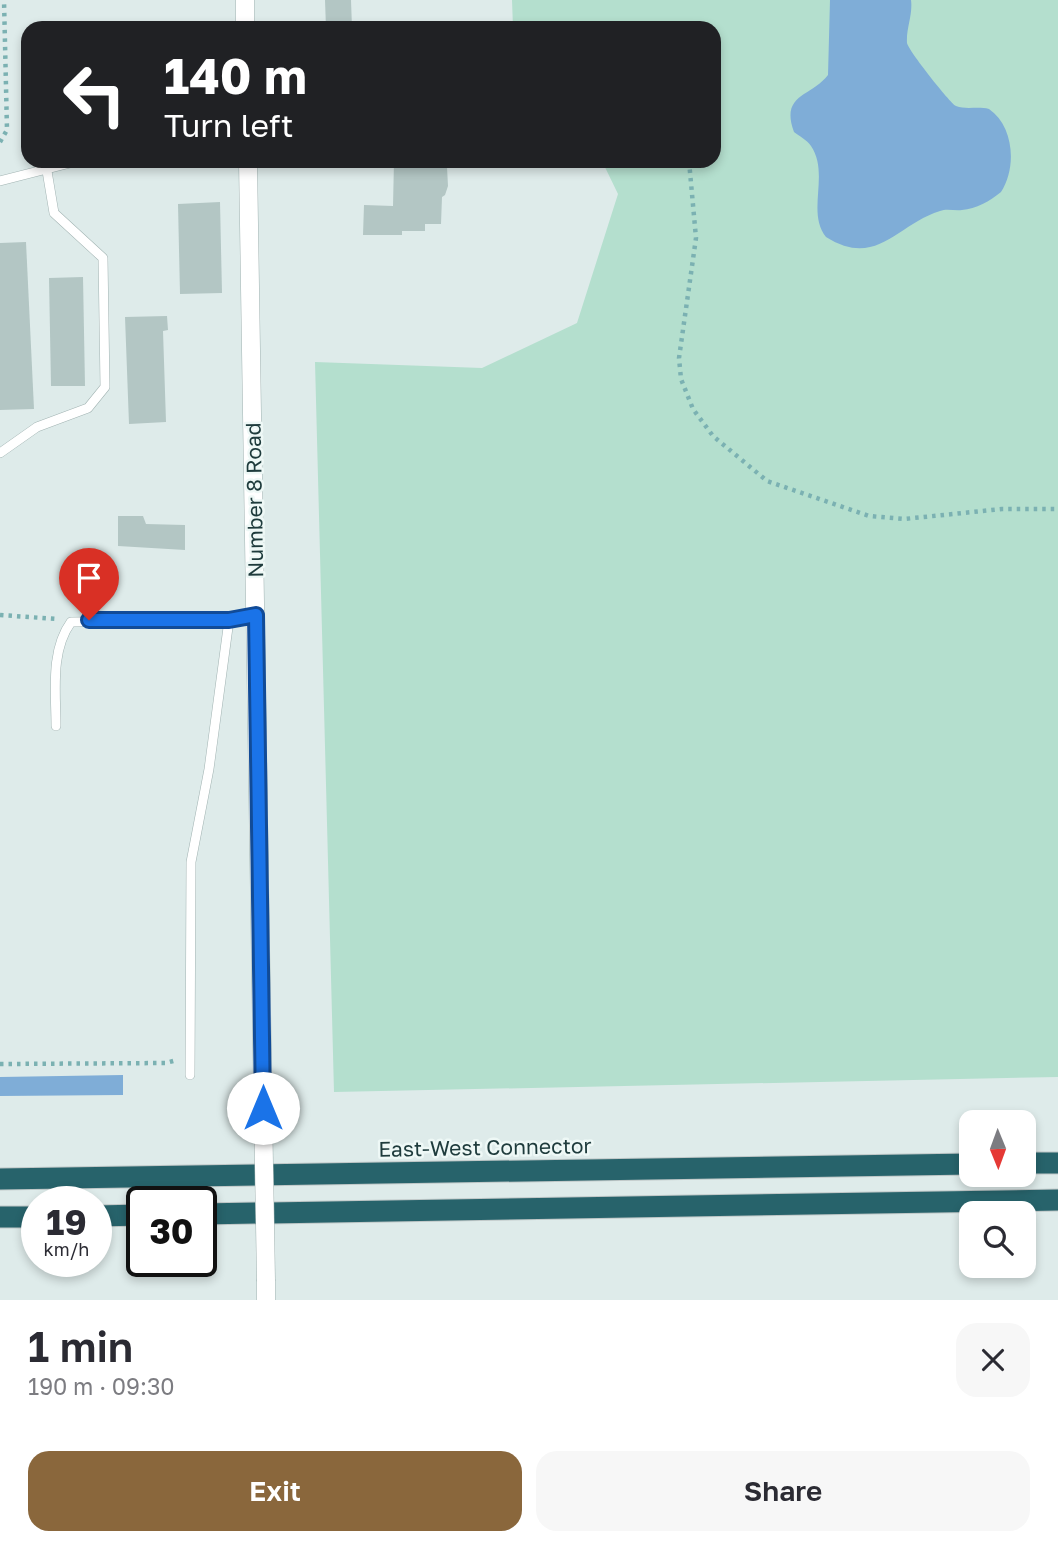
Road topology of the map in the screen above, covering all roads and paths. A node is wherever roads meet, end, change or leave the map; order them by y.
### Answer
1 (4, 0) edge
2 (245, 0) edge
3 (245, 21) edge
4 (0, 142) edge
5 (56, 168) edge
6 (248, 168) edge
7 (690, 168) edge
8 (47, 171) junction
9 (0, 181) edge
10 (0, 453) edge
11 (1058, 509) edge
12 (0, 615) edge
13 (256, 615) junction
14 (229, 620) junction
15 (71, 622) junction
16 (56, 726) dead end
17 (189, 1057) junction
18 (0, 1064) edge
19 (190, 1075) dead end
20 (1036, 1163) edge
21 (1058, 1163) edge
22 (959, 1164) edge
23 (0, 1179) edge
24 (1058, 1200) edge
25 (217, 1214) edge
26 (0, 1217) edge
27 (21, 1217) edge
28 (266, 1300) edge

1 - 4 path
2 - 3 street
5 - 8 lane
6 - 13 street, Number 8 Road
7 - 11 path
8 - 9 lane
8 - 10 lane
12 - 15 path
13 - 14 lane
13 - 28 street, Number 8 Road, bridge
14 - 15 lane
14 - 17 lane
15 - 16 lane
17 - 18 path
17 - 19 lane
20 - 21 highway
22 - 23 highway, East-West Connector
24 - 25 highway
26 - 27 highway

